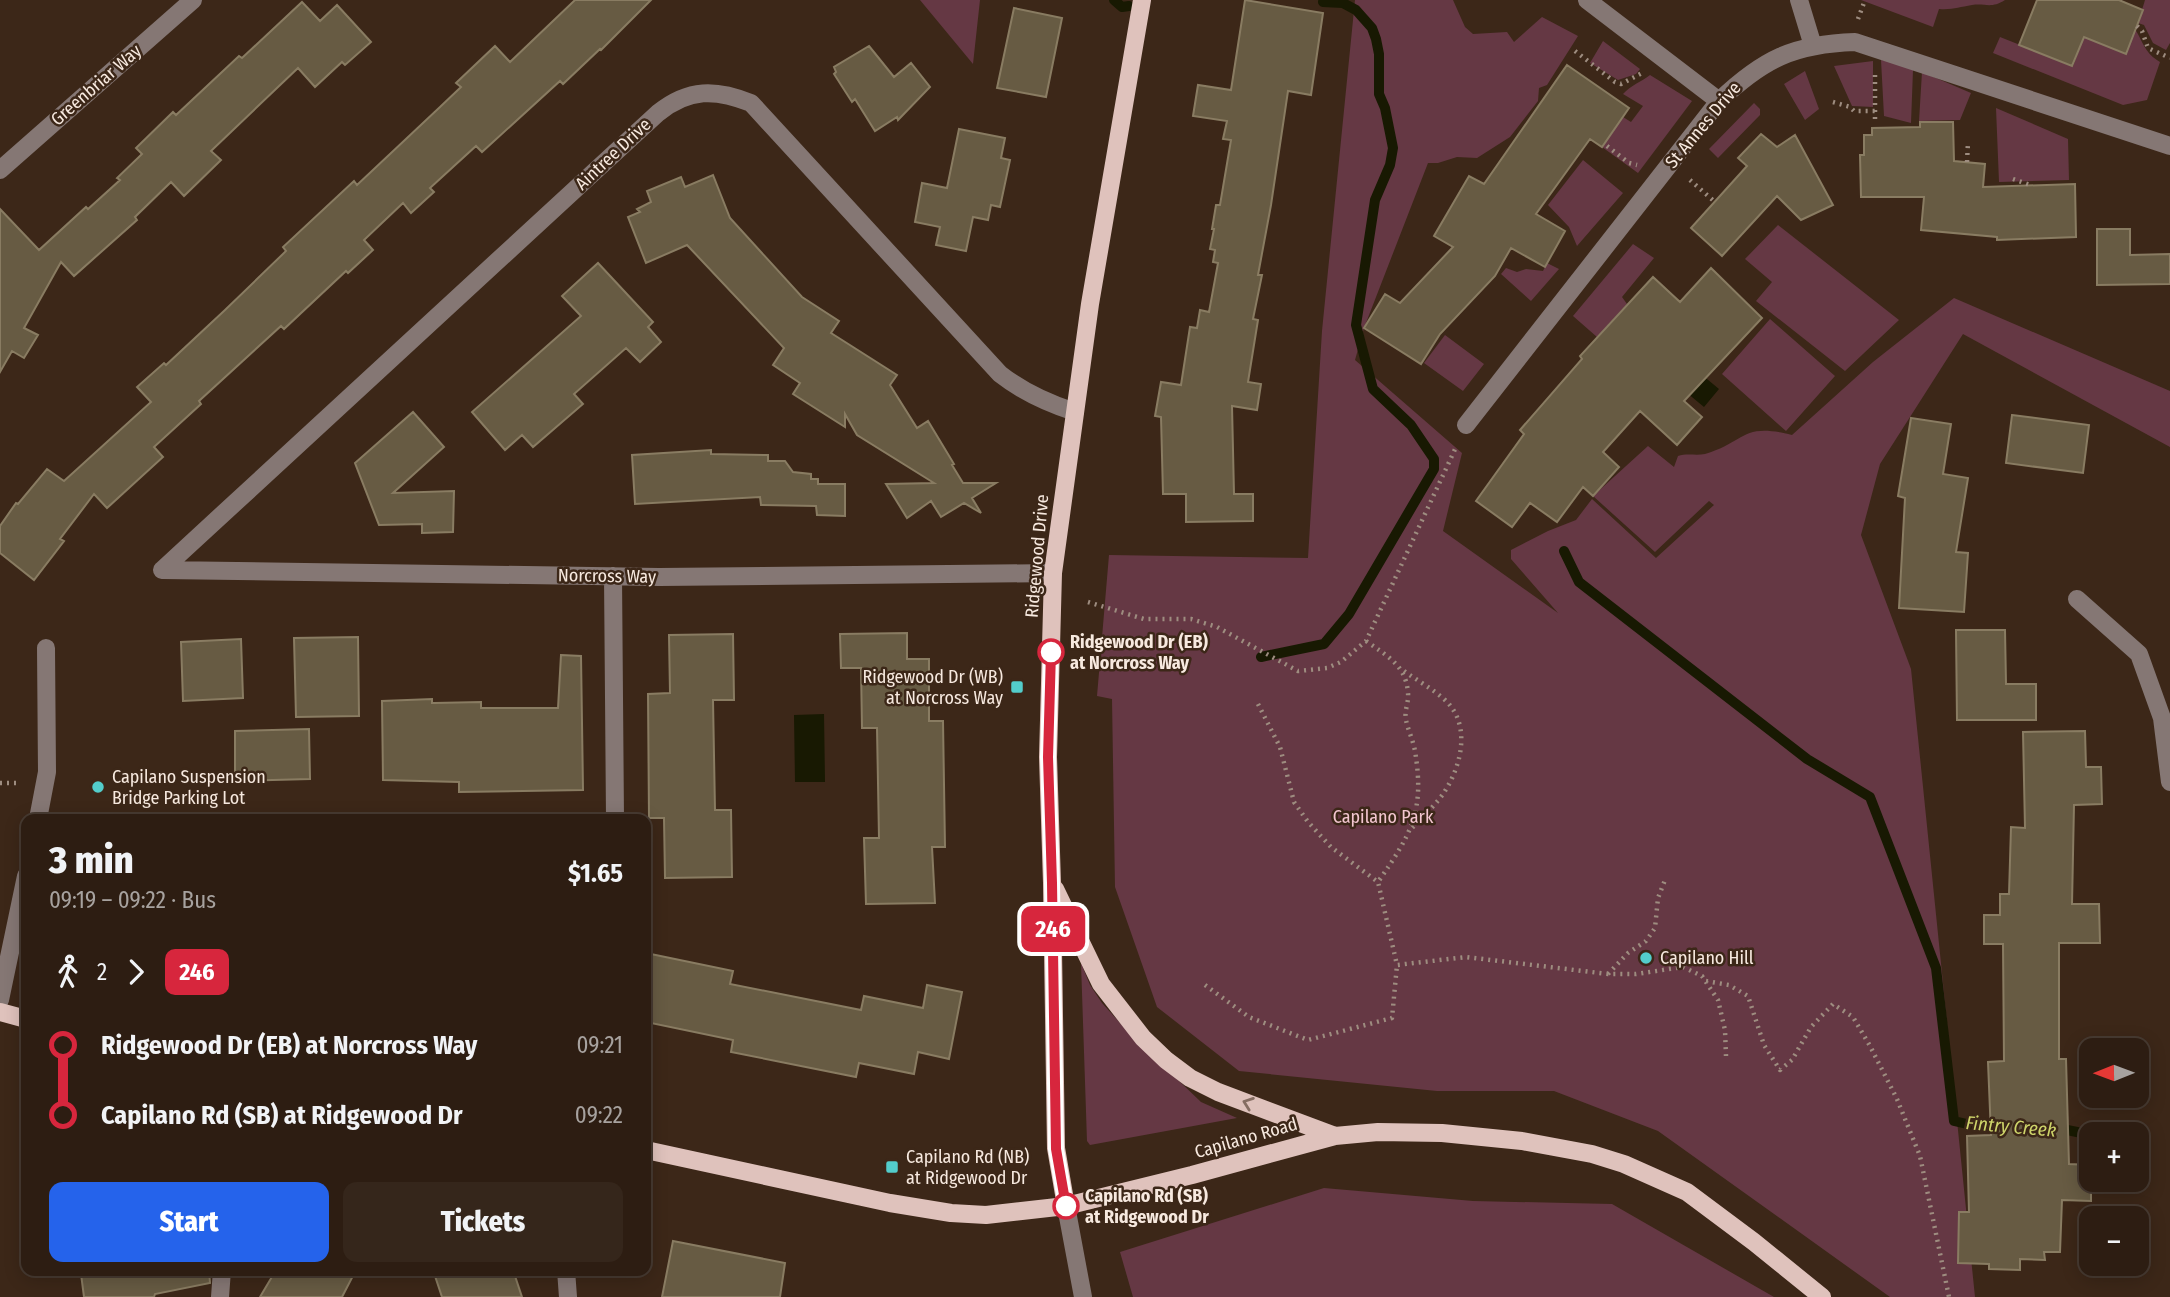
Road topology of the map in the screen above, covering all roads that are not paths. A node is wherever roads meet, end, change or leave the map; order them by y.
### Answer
1 (193, 0) edge
2 (1142, 0) edge
3 (1587, 0) edge
4 (1799, 0) edge
5 (1813, 46) junction
6 (1719, 101) junction
7 (2168, 141) edge
8 (0, 170) edge
9 (1075, 412) junction
10 (1466, 425) road end
11 (162, 570) joint
12 (1053, 573) junction
13 (613, 576) junction
14 (2077, 598) dead end
15 (46, 648) dead end
16 (2170, 782) edge
17 (39, 814) edge
18 (615, 814) edge
19 (1052, 883) junction
20 (21, 900) edge
21 (0, 1000) edge
22 (0, 1012) edge
23 (21, 1017) edge
24 (1335, 1136) junction
25 (651, 1151) edge
26 (1066, 1206) junction
27 (222, 1276) edge
28 (566, 1276) edge
29 (220, 1297) edge
30 (568, 1297) edge
31 (1083, 1297) edge
32 (1822, 1297) edge

1 - 8 street, Greenbriar Way
2 - 9 main road, Ridgewood Drive
3 - 6 street
4 - 5 street
5 - 6 street, St Annes Drive
5 - 7 street, St Annes Drive
6 - 10 street, St Annes Drive
9 - 11 street, Aintree Drive
9 - 12 main road, Ridgewood Drive
11 - 13 street, Norcross Way
12 - 13 street, Norcross Way
12 - 19 main road, Ridgewood Drive
13 - 18 street
14 - 16 street
15 - 17 street
24 -> 19 main road
19 - 26 main road, Ridgewood Drive
20 - 21 street
22 - 23 main road
24 - 26 main road, Capilano Road
24 - 32 main road, Capilano Road
25 - 26 main road, Capilano Road
26 - 31 street
27 - 29 street
28 - 30 street

